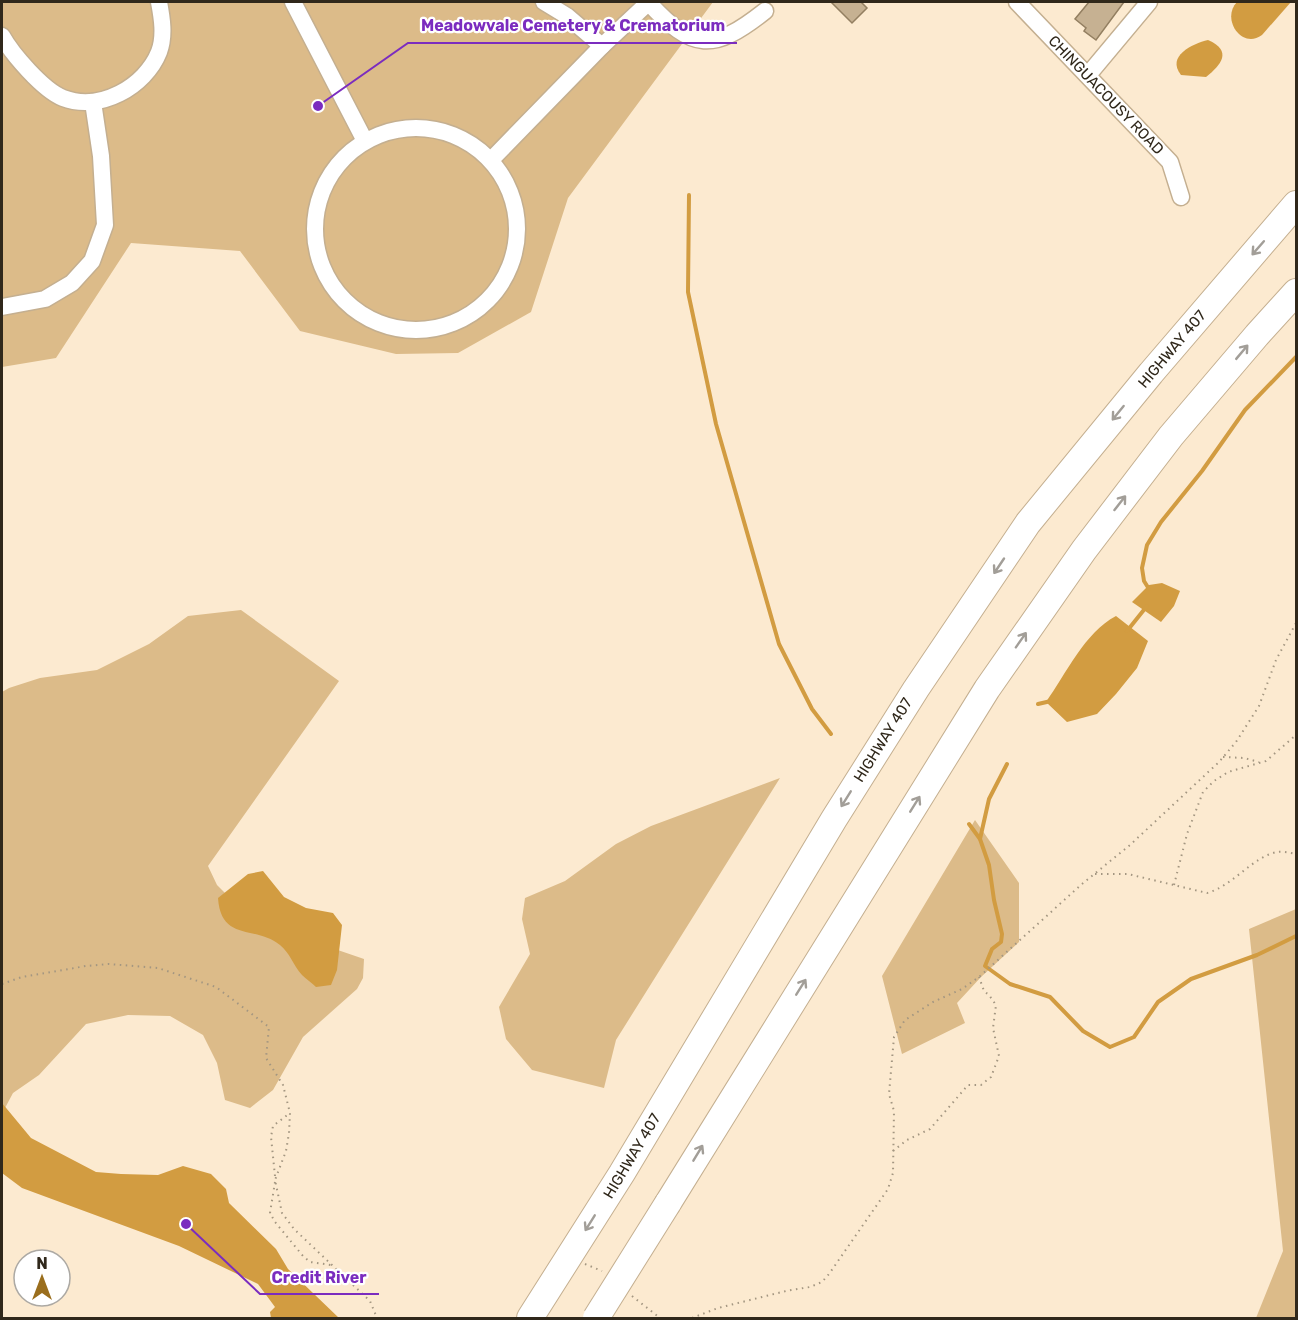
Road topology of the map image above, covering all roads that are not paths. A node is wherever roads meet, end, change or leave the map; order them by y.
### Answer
1 (159, 2) edge
2 (293, 2) edge
3 (544, 2) edge
4 (649, 2) edge
5 (1017, 2) edge
6 (1149, 2) edge
7 (765, 11) dead end
8 (2, 36) edge
9 (602, 46) junction
10 (1088, 75) junction
11 (93, 102) junction
12 (365, 141) junction
13 (491, 160) junction
14 (1181, 197) dead end
15 (1296, 204) edge
16 (1296, 292) edge
17 (2, 307) edge
18 (530, 1318) edge
19 (596, 1318) edge

1 - 11 street
2 - 12 street
3 - 9 street
4 - 7 street
4 - 9 street
5 - 10 street, CHINGUACOUSY ROAD
6 - 10 street
8 - 11 street
9 - 13 street
10 - 14 street, CHINGUACOUSY ROAD
11 - 17 street
12 - 13 street
12 - 13 street
15 -> 18 highway, HIGHWAY 407
19 -> 16 highway, bridge

